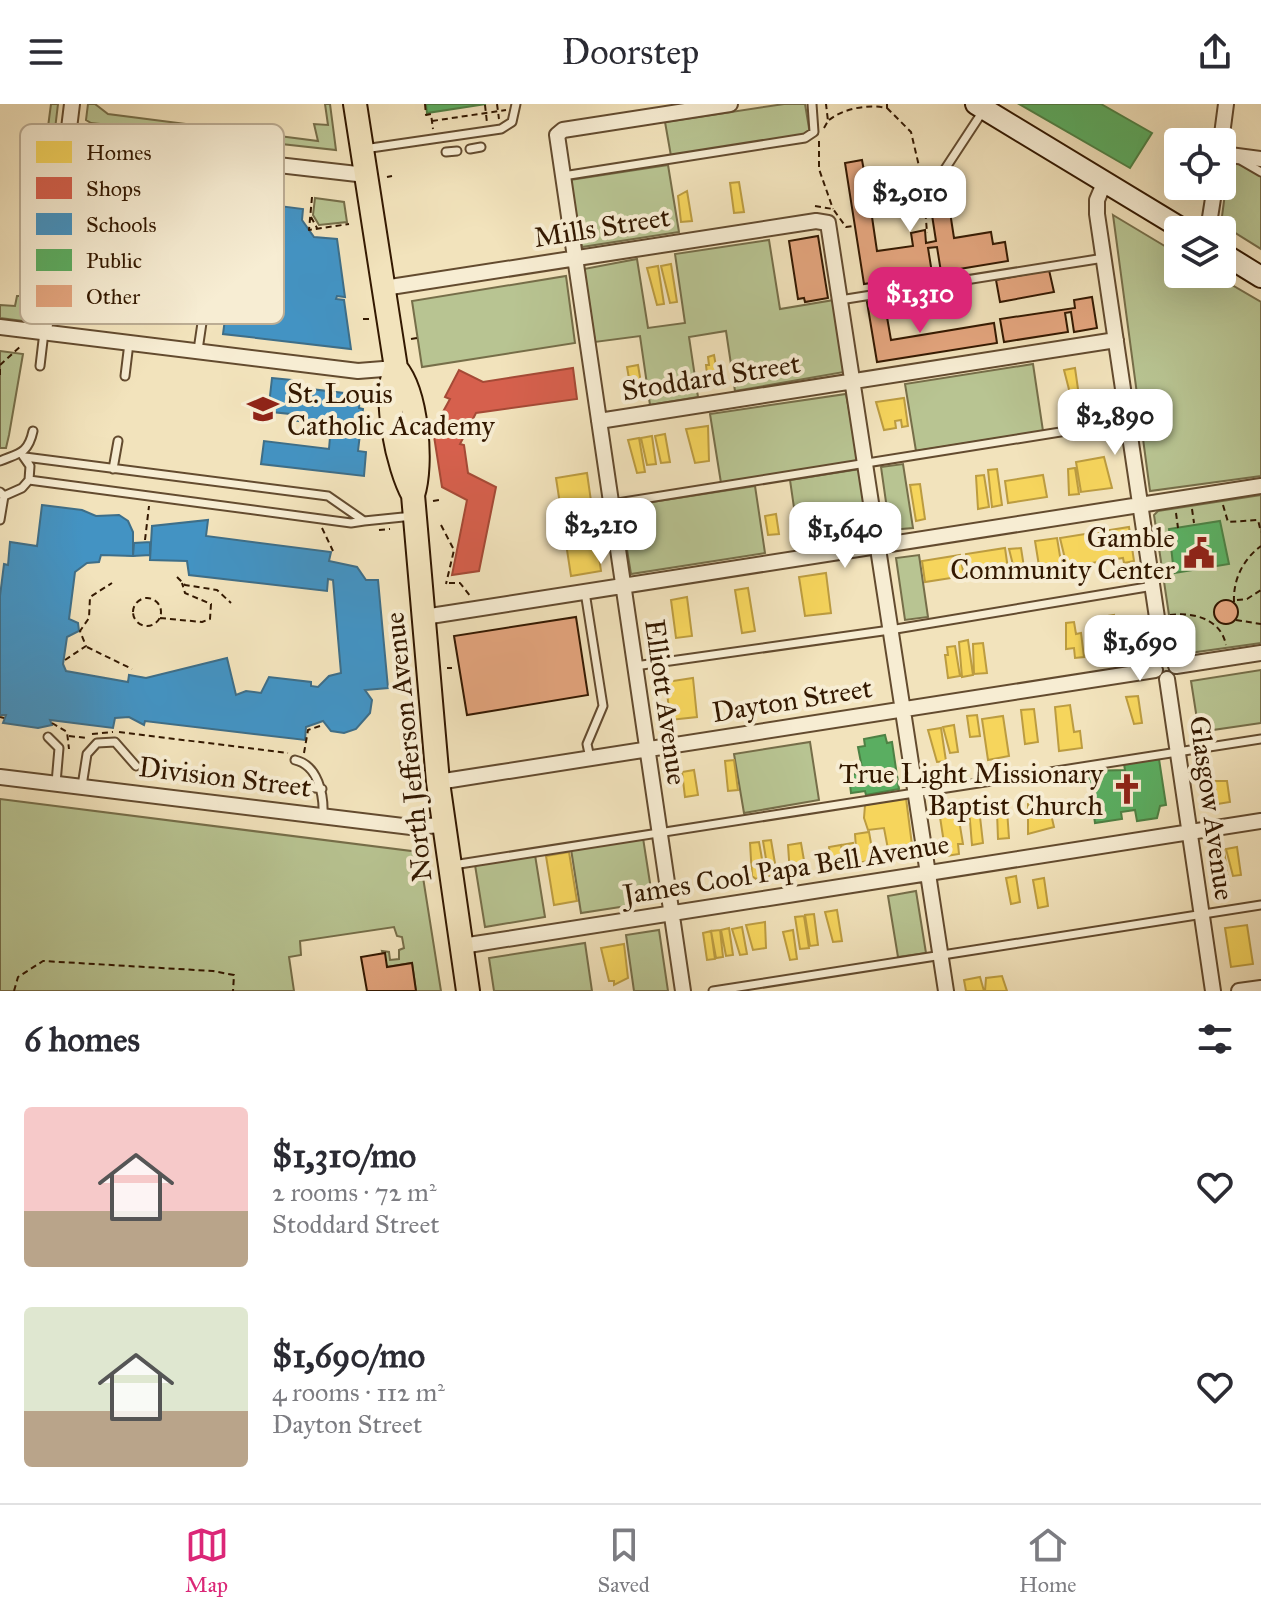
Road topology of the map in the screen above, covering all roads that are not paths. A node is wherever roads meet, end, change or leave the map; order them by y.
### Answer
1 (72, 104) edge
2 (355, 104) edge
3 (730, 104) edge
4 (812, 104) edge
5 (1226, 104) edge
6 (980, 106) edge
7 (512, 107) edge
8 (512, 122) junction
9 (70, 124) edge
10 (1223, 128) edge
11 (519, 131) dead end
12 (481, 147) dead end
13 (362, 149) junction
14 (470, 149) dead end
15 (457, 151) dead end
16 (446, 152) dead end
17 (1236, 156) edge
18 (1236, 159) edge
19 (1261, 159) edge
20 (284, 165) edge
21 (945, 169) dead end
22 (1261, 172) edge
23 (377, 176) junction
24 (563, 176) junction
25 (1105, 181) junction
26 (1164, 218) edge
27 (575, 257) junction
28 (1104, 258) junction
29 (1236, 262) edge
30 (1261, 277) edge
31 (384, 288) junction
32 (840, 300) junction
33 (45, 324) edge
34 (202, 324) edge
35 (0, 327) edge
36 (44, 332) junction
37 (1116, 340) junction
38 (129, 343) junction
39 (198, 351) junction
40 (40, 366) dead end
41 (396, 368) junction
42 (125, 376) dead end
43 (852, 382) junction
44 (599, 421) junction
45 (1129, 421) junction
46 (33, 431) dead end
47 (118, 441) dead end
48 (23, 456) junction
49 (0, 461) edge
50 (865, 464) junction
51 (113, 469) junction
52 (29, 480) junction
53 (1261, 486) edge
54 (2, 494) edge
55 (420, 504) junction
56 (611, 504) junction
57 (1141, 505) junction
58 (0, 520) edge
59 (364, 521) junction
60 (878, 546) junction
61 (623, 586) junction
62 (1153, 586) junction
63 (585, 592) junction
64 (424, 617) junction
65 (890, 630) junction
66 (1261, 653) edge
67 (635, 666) junction
68 (1165, 668) junction
69 (903, 709) junction
70 (48, 737) dead end
71 (125, 739) dead end
72 (1261, 739) edge
73 (109, 741) junction
74 (647, 749) junction
75 (1177, 751) junction
76 (590, 758) junction
77 (295, 760) dead end
78 (136, 766) dead end
79 (0, 777) edge
80 (428, 778) junction
81 (56, 783) junction
82 (82, 786) junction
83 (309, 787) dead end
84 (322, 789) junction
85 (915, 792) junction
86 (323, 815) junction
87 (1261, 821) edge
88 (443, 825) junction
89 (659, 832) junction
90 (1189, 832) junction
91 (449, 866) junction
92 (928, 873) junction
93 (1261, 905) edge
94 (671, 913) junction
95 (1201, 915) junction
96 (462, 946) junction
97 (941, 956) junction
98 (1261, 988) edge
99 (468, 991) edge
100 (683, 991) edge
101 (713, 991) edge
102 (946, 991) edge
103 (1213, 991) edge
104 (1239, 991) edge

1 - 9 street
2 - 13 main road, North Jefferson Avenue
3 - 24 street, Elliott Avenue
4 - 24 lane
5 - 10 street
6 - 21 lane
6 - 25 main road
7 - 8 lane
8 - 11 lane
8 - 13 lane
12 - 14 lane
13 - 23 main road, North Jefferson Avenue
15 - 16 lane
17 - 19 street
18 - 22 lane
20 - 23 street
23 - 31 main road, North Jefferson Avenue
24 - 27 street, Elliott Avenue
25 - 26 main road
25 - 28 street, Glasgow Avenue
27 - 31 street, Mills Street
27 - 32 street, Mills Street
27 - 44 street, Elliott Avenue
28 - 32 lane
28 - 37 street, Glasgow Avenue
29 - 30 main road
31 - 41 main road, North Jefferson Avenue
32 - 43 street
33 - 36 street
34 - 39 lane
35 - 36 street
36 - 38 street
36 - 40 lane
37 - 43 street, Stoddard Street
37 - 45 street, Glasgow Avenue
38 - 39 street
38 - 42 lane
39 - 41 street
41 - 55 main road, North Jefferson Avenue
43 - 44 street, Stoddard Street
43 - 50 street
44 - 56 street, Elliott Avenue
45 - 50 lane
45 - 57 street, Glasgow Avenue
46 - 48 lane
47 - 51 lane
48 - 49 lane
48 - 51 lane
48 - 52 lane
50 - 56 lane
50 - 60 street
51 - 59 lane
52 - 54 lane
52 - 59 lane
53 - 57 street
54 - 58 lane
55 - 59 lane
55 - 64 main road, North Jefferson Avenue
56 - 61 street, Elliott Avenue
57 - 60 street
57 - 62 street, Glasgow Avenue
60 - 61 street
60 - 65 street
61 - 63 street
61 - 67 street, Elliott Avenue
62 - 65 lane
62 - 68 street, Glasgow Avenue
63 - 64 street
63 - 76 lane
64 - 80 main road, North Jefferson Avenue
65 - 67 lane
65 - 69 street
66 - 68 street, Dayton Street
67 - 74 street, Elliott Avenue
68 - 69 street, Dayton Street
68 - 75 street, Glasgow Avenue
69 - 74 street, Dayton Street
69 - 85 street
70 - 81 lane
71 - 73 lane
72 - 75 lane
73 - 78 lane
73 - 82 lane
74 - 76 street, Dayton Street
74 - 89 street, Elliott Avenue
75 - 85 lane
75 - 90 street, Glasgow Avenue
76 - 80 street, Dayton Street
77 - 84 lane
79 - 81 street, Division Street
80 - 88 main road, North Jefferson Avenue
81 - 82 street, Division Street
82 - 86 street, Division Street
83 - 84 lane
84 - 86 lane
85 - 89 lane
85 - 92 street
86 - 88 street, Division Street
87 - 90 street, James Cool Papa Bell Avenue
88 - 91 main road, North Jefferson Avenue
89 - 91 lane
89 - 94 street, Elliott Avenue
90 - 92 street, James Cool Papa Bell Avenue
90 - 95 street, Glasgow Avenue
91 - 96 main road, North Jefferson Avenue
92 - 94 street, James Cool Papa Bell Avenue
92 - 97 street
93 - 95 lane
94 - 96 street, James Cool Papa Bell Avenue
94 - 100 street, Elliott Avenue
95 - 97 lane
95 - 103 street, Glasgow Avenue
96 - 99 main road, North Jefferson Avenue
97 - 101 lane
97 - 102 street
98 - 104 street

